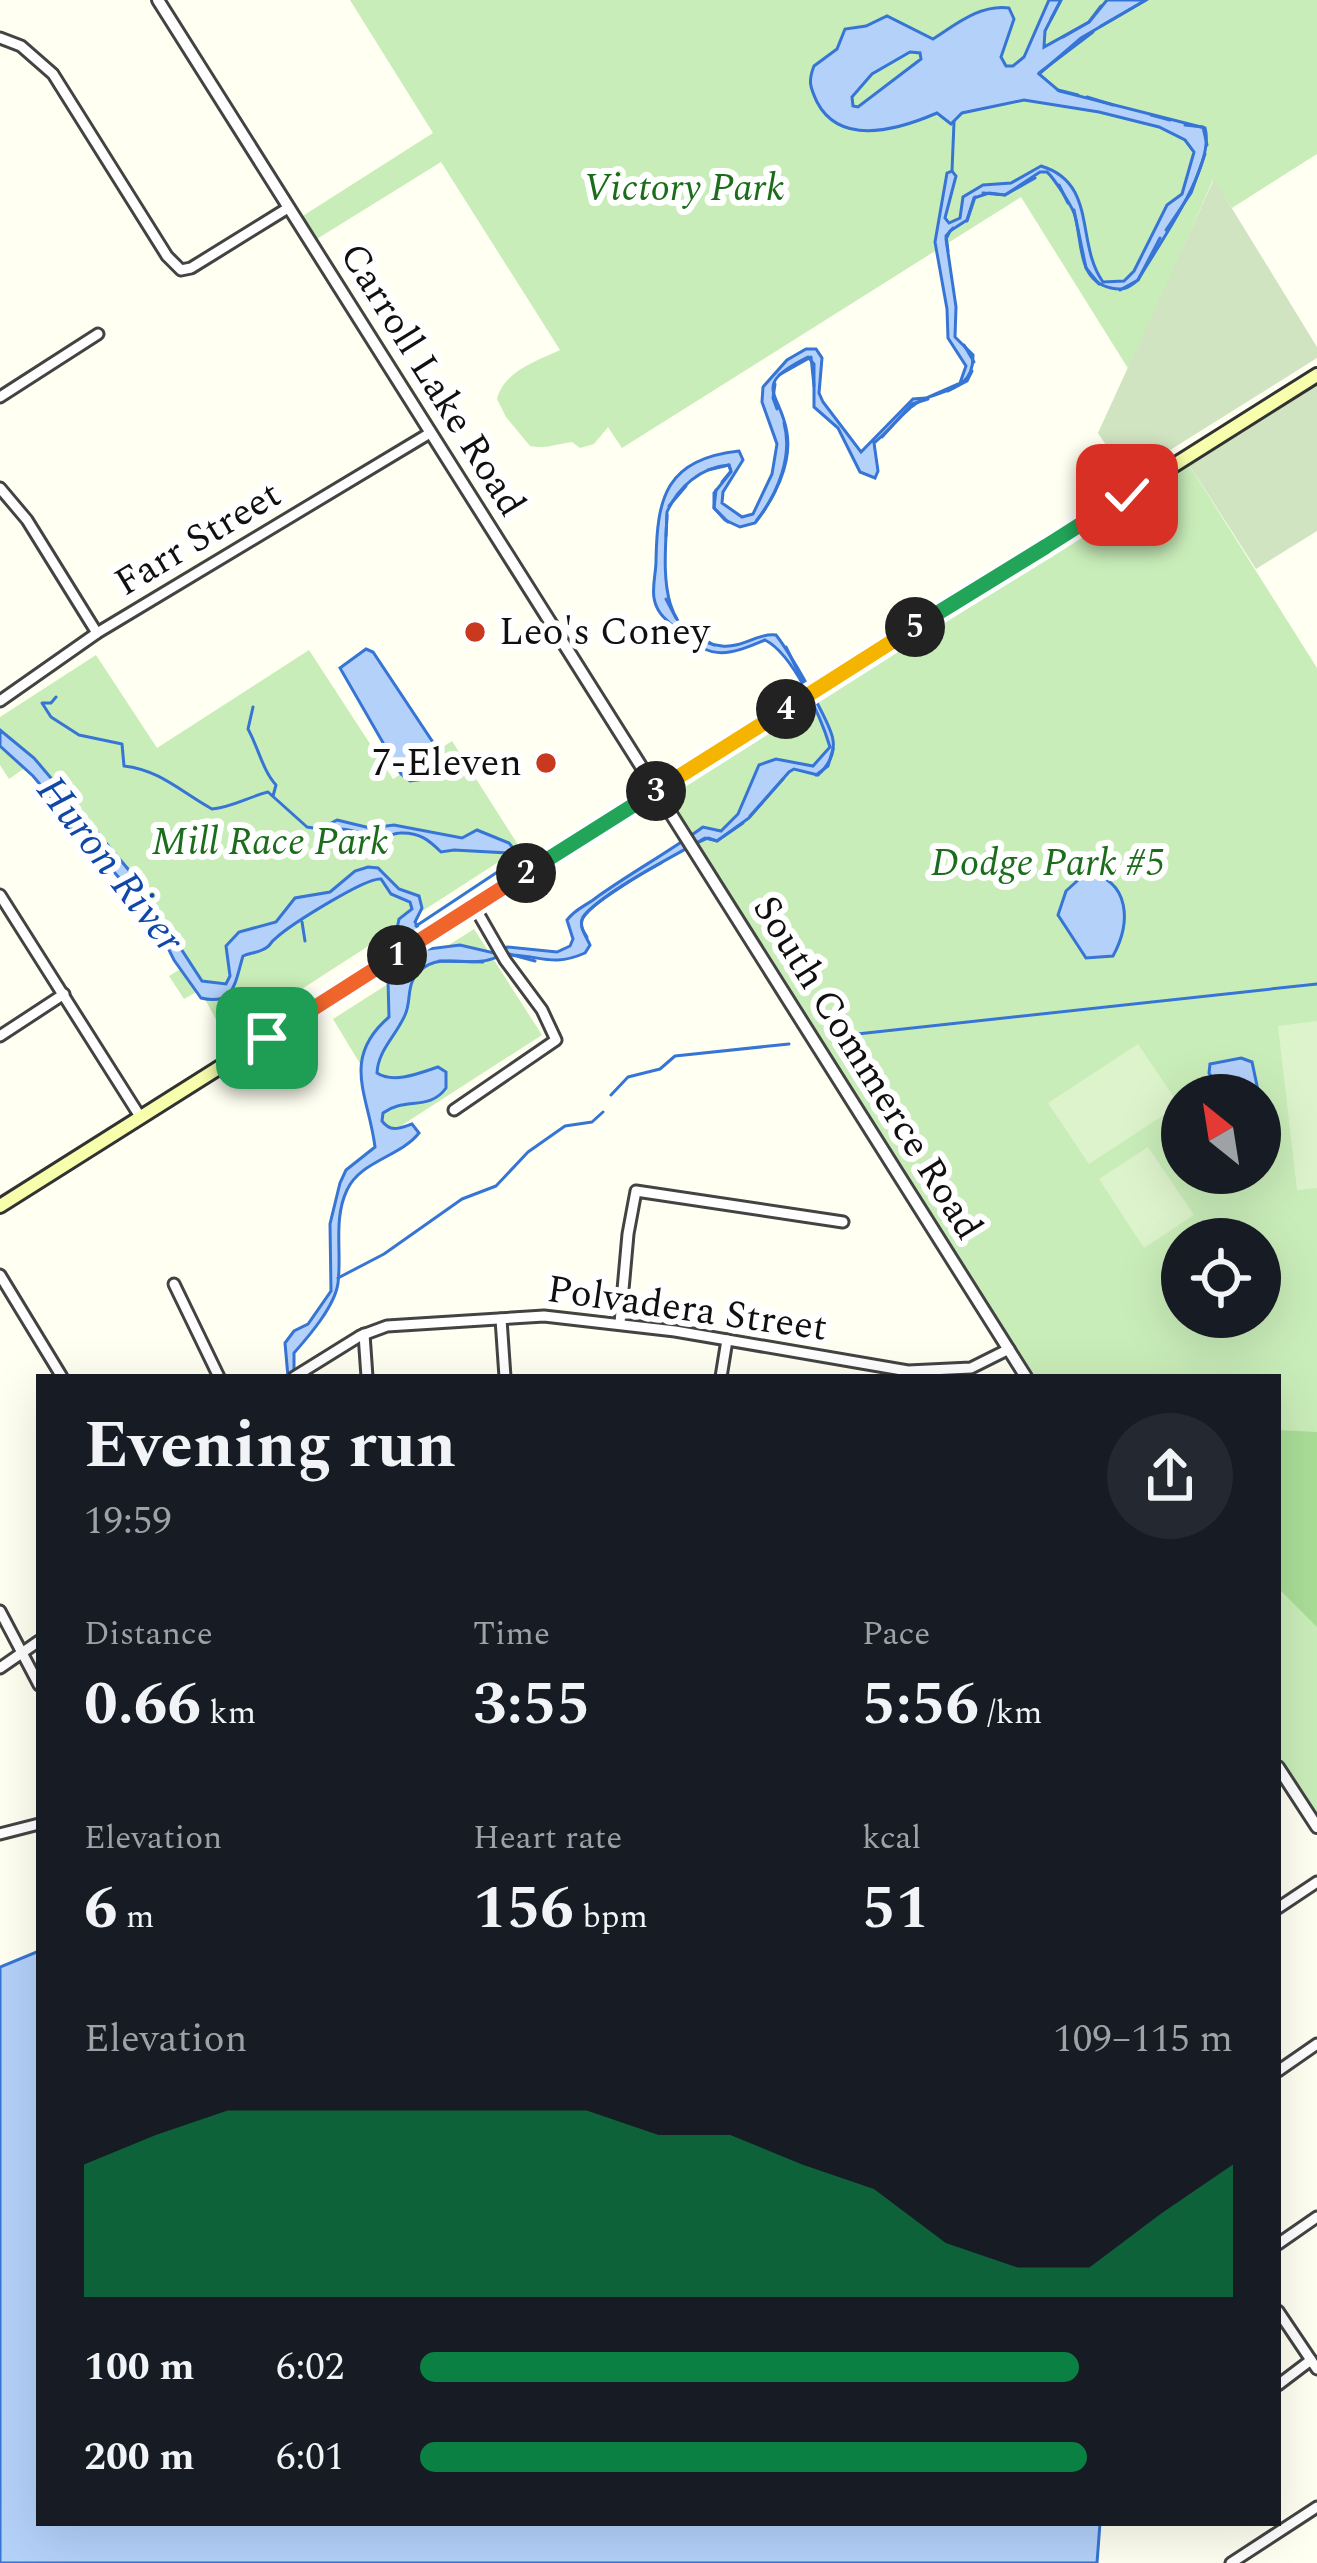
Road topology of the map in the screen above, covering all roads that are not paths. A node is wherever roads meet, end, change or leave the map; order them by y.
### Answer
1 (158, 0) edge
2 (0, 38) edge
3 (288, 208) junction
4 (98, 334) dead end
5 (1317, 376) edge
6 (0, 397) edge
7 (430, 433) junction
8 (0, 488) edge
9 (97, 633) junction
10 (0, 701) edge
11 (657, 791) junction
12 (0, 895) edge
13 (474, 906) junction
14 (64, 994) junction
15 (0, 1036) edge
16 (454, 1110) dead end
17 (141, 1118) junction
18 (0, 1206) edge
19 (843, 1222) dead end
20 (0, 1275) edge
21 (174, 1284) dead end
22 (501, 1319) junction
23 (620, 1323) junction
24 (364, 1334) junction
25 (727, 1340) junction
26 (1009, 1349) junction
27 (970, 1373) edge
28 (60, 1374) edge
29 (217, 1374) edge
30 (299, 1374) edge
31 (367, 1374) edge
32 (505, 1374) edge
33 (721, 1374) edge
34 (1024, 1374) edge
35 (0, 1611) edge
36 (36, 1643) edge
37 (22, 1653) junction
38 (0, 1668) edge
39 (36, 1679) edge
40 (1281, 1772) edge
41 (36, 1825) edge
42 (1317, 1827) edge
43 (0, 1834) edge
44 (1317, 1882) edge
45 (1281, 1906) edge
46 (1317, 2044) edge
47 (1281, 2069) edge
48 (1317, 2217) edge
49 (1281, 2242) edge
50 (1281, 2315) edge
51 (1314, 2364) edge
52 (1281, 2383) edge
53 (1317, 2507) edge
54 (1231, 2563) edge

1 - 3 street, Carroll Lake Road
2 - 3 street
3 - 7 street, Carroll Lake Road
4 - 6 street
5 - 11 main road
7 - 9 street, Farr Street
7 - 11 street, Carroll Lake Road
8 - 9 street
9 - 10 street, Farr Street
11 - 13 main road
11 - 26 street, South Commerce Road
12 - 14 street
13 - 16 street
13 - 17 main road
14 - 15 street
14 - 17 street
17 - 18 main road
19 - 23 street
20 - 28 street
21 - 29 street
22 - 23 street, Polvadera Street
22 - 24 street, Polvadera Street
22 - 32 street
23 - 25 street, Polvadera Street
24 - 30 street, Polvadera Street
24 - 31 street
25 - 27 street, Polvadera Street
25 - 33 street
26 - 27 street, Polvadera Street
26 - 34 street, South Commerce Road
35 - 37 street
36 - 37 street
37 - 38 street
37 - 39 street
40 - 42 street
41 - 43 street
44 - 45 street
46 - 47 street
48 - 49 street
50 - 51 street
51 - 52 street
53 - 54 street

